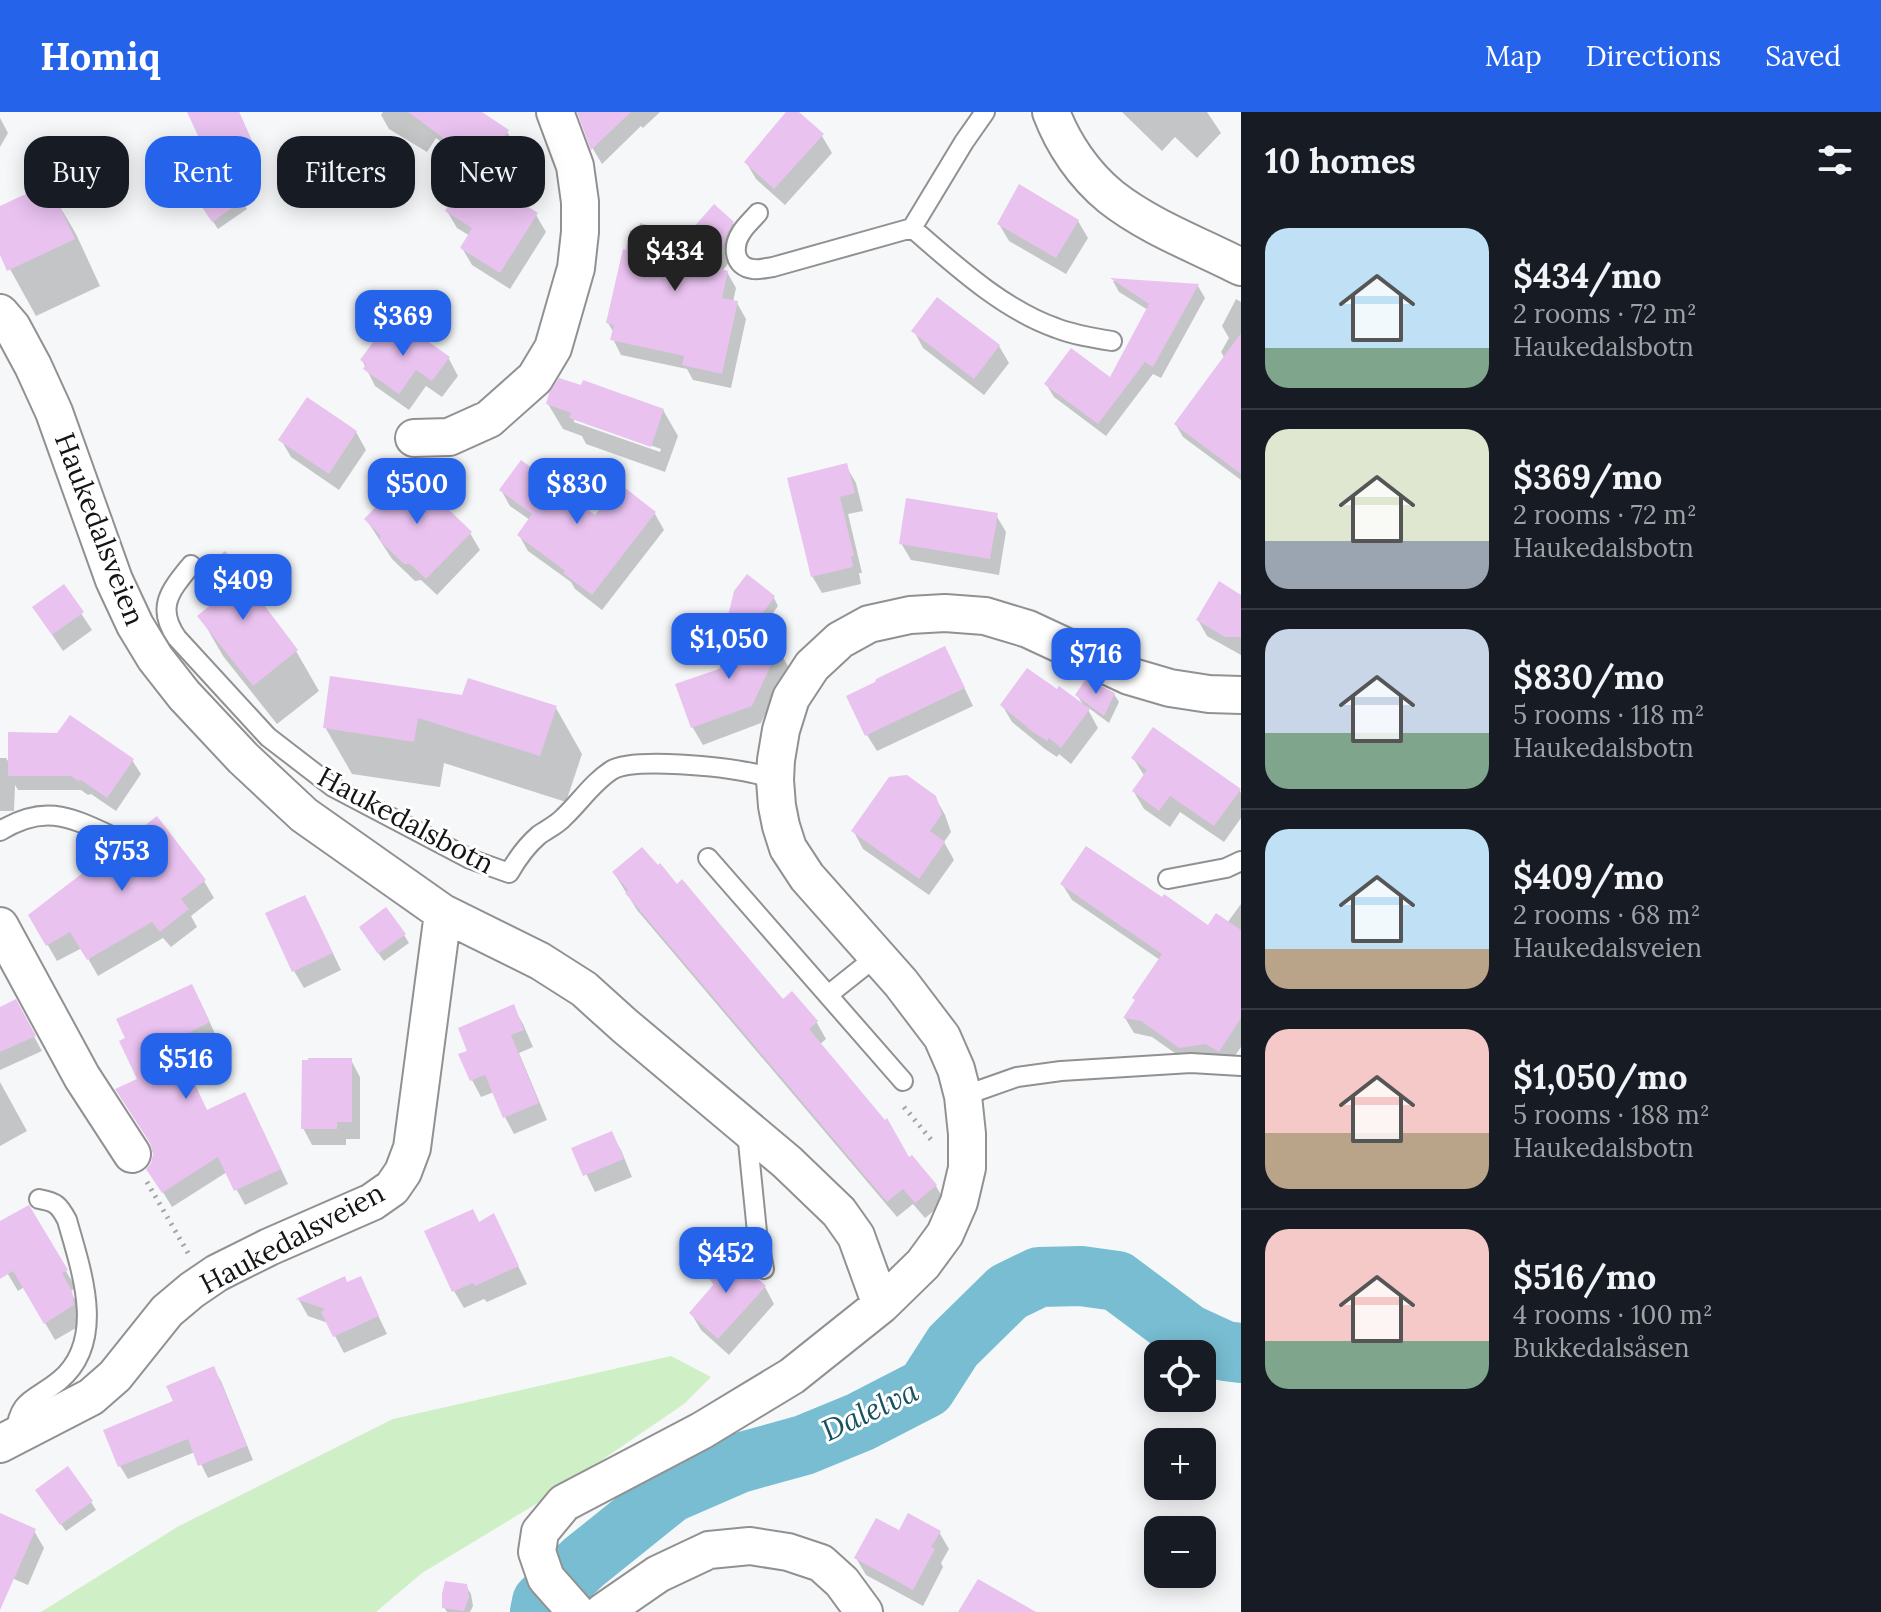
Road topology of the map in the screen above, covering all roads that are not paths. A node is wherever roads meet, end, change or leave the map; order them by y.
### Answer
1 (555, 112) edge
2 (985, 112) edge
3 (1051, 112) edge
4 (758, 213) dead end
5 (912, 228) junction
6 (1241, 267) edge
7 (0, 313) edge
8 (1112, 341) dead end
9 (414, 438) dead end
10 (191, 565) dead end
11 (1241, 695) edge
12 (775, 780) junction
13 (0, 831) edge
14 (109, 835) dead end
15 (708, 858) dead end
16 (1241, 861) edge
17 (1168, 879) dead end
18 (443, 913) junction
19 (0, 926) edge
20 (877, 956) junction
21 (828, 995) junction
22 (1241, 1066) edge
23 (903, 1081) road end
24 (963, 1096) junction
25 (747, 1129) junction
26 (132, 1154) road end
27 (39, 1199) dead end
28 (764, 1269) dead end
29 (881, 1305) junction
30 (7, 1440) edge
31 (576, 1612) edge
32 (603, 1612) edge
33 (864, 1612) edge

1 - 9 street
2 - 5 lane
3 - 6 street
4 - 5 lane
5 - 8 lane
7 - 18 street, Haukedalsveien
10 - 12 lane, Haukedalsbotn
11 - 12 street
12 - 20 street
13 - 14 lane
15 - 21 lane
16 - 17 lane
18 - 25 street, Haukedalsveien
18 - 30 street, Haukedalsveien
19 - 26 street
20 - 21 lane
20 - 24 street
21 - 23 lane
22 - 24 lane
24 - 29 street
25 - 28 lane
25 - 29 street, Haukedalsveien
27 - 30 lane, Haukedalsveien
29 - 31 street
32 - 33 street

